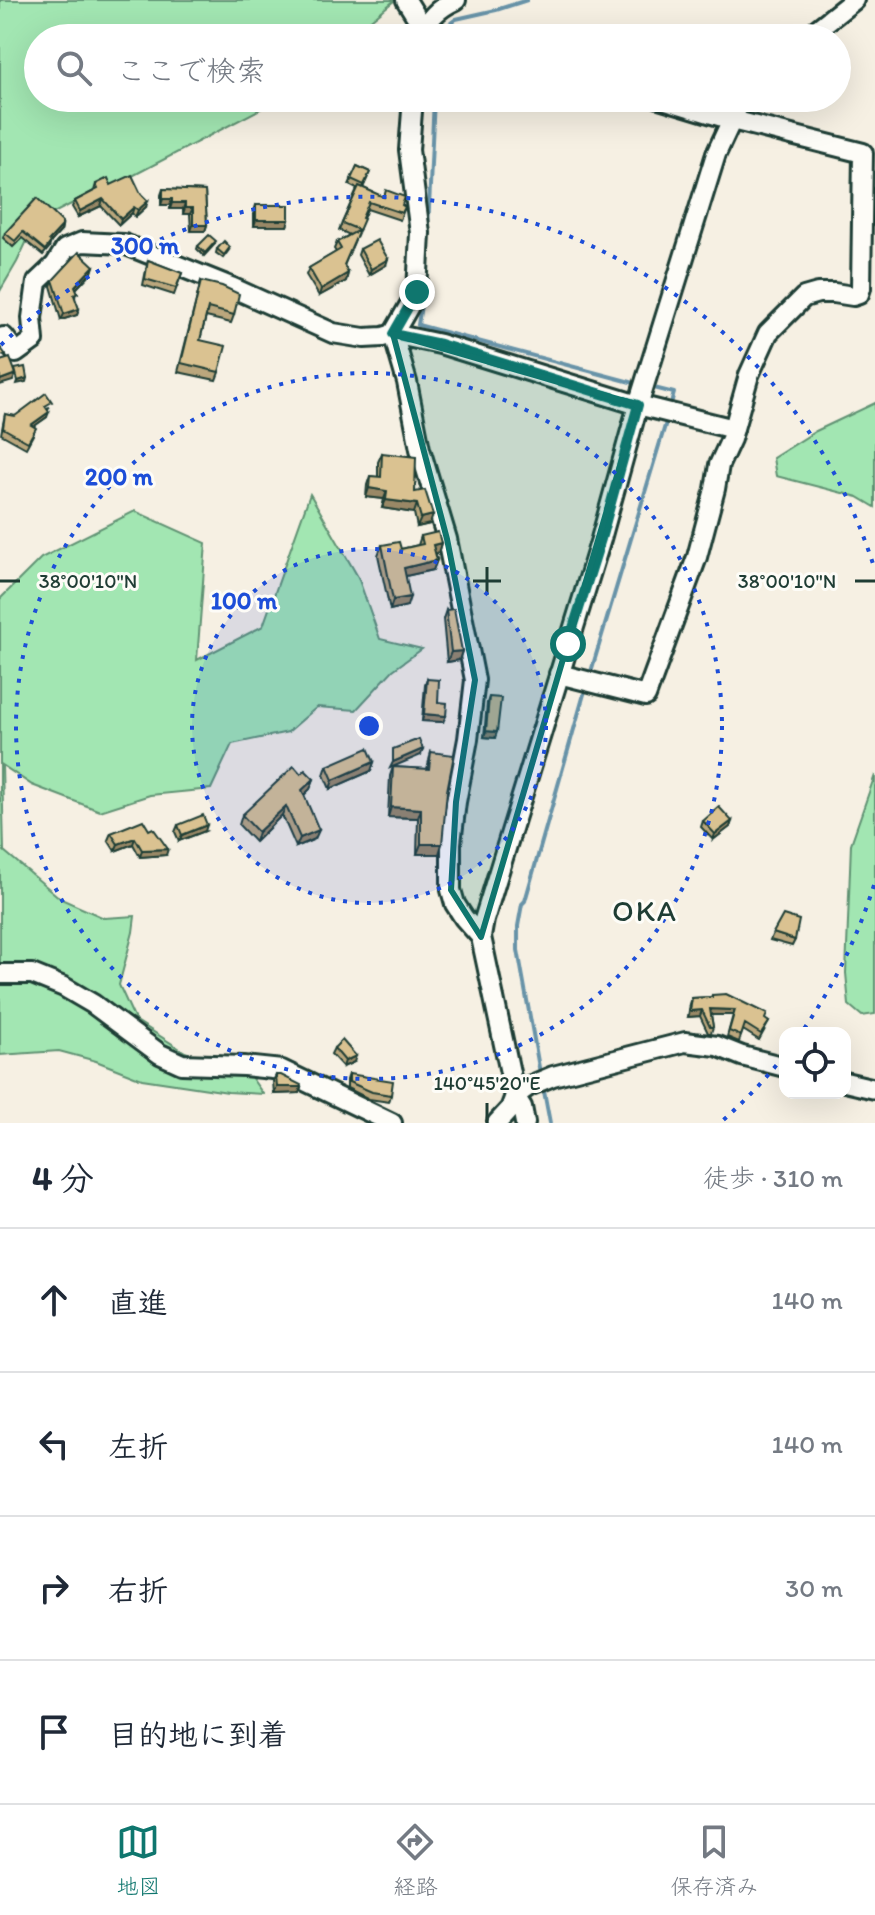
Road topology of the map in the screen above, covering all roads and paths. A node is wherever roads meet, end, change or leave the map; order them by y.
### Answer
1 (406, 0) edge
2 (456, 0) edge
3 (854, 0) edge
4 (418, 24) edge
5 (428, 24) edge
6 (824, 24) edge
7 (412, 112) edge
8 (705, 112) edge
9 (736, 112) edge
10 (732, 120) junction
11 (867, 298) edge
12 (393, 334) junction
13 (0, 338) edge
14 (638, 405) junction
15 (734, 429) junction
16 (559, 674) junction
17 (481, 937) junction
18 (0, 974) edge
19 (779, 1065) edge
20 (851, 1083) edge
21 (875, 1089) edge
22 (515, 1096) junction
23 (392, 1123) edge
24 (497, 1123) edge
25 (525, 1123) edge

1 - 4 street
2 - 5 street
3 - 6 street
7 - 12 street
8 - 10 street
9 - 10 street
10 - 11 street
10 - 14 street
11 - 15 street
12 - 13 street
12 - 14 street
12 - 17 street
14 - 15 street
14 - 16 street
15 - 16 street
16 - 17 street
17 - 22 street
18 - 23 street
19 - 22 street
20 - 21 street
22 - 24 street
22 - 25 street

